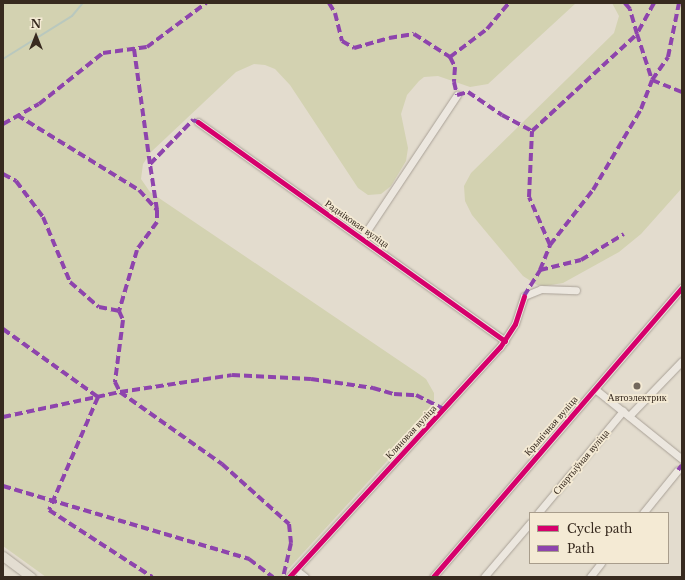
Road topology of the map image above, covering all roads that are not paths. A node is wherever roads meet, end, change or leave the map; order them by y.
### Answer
1 (457, 95) dead end
2 (198, 122) dead end
3 (362, 238) junction
4 (682, 287) edge
5 (576, 290) dead end
6 (505, 341) junction
7 (682, 361) edge
8 (595, 389) junction
9 (626, 414) junction
10 (682, 459) edge
11 (678, 470) dead end
12 (539, 512) edge
13 (644, 512) edge
14 (529, 524) edge
15 (3, 556) edge
16 (600, 564) edge
17 (296, 570) junction
18 (31, 577) edge
19 (290, 577) edge
20 (305, 577) edge
21 (434, 577) edge
22 (484, 577) edge
23 (590, 577) edge

1 - 3 street, Радніковая вуліца
2 - 3 street, Радніковая вуліца
3 - 6 street, Радніковая вуліца
4 - 8 street, Крынічная вуліца
5 - 6 street, Кляновая вуліца
6 - 17 street, Кляновая вуліца
7 - 9 street, Спартыўная вуліца
8 - 9 street
8 - 21 street, Крынічная вуліца
9 - 10 street
9 - 12 street, Спартыўная вуліца
11 - 13 street
14 - 22 street
15 - 18 main road
16 - 23 street
17 - 19 street, Кляновая вуліца
17 - 20 street

